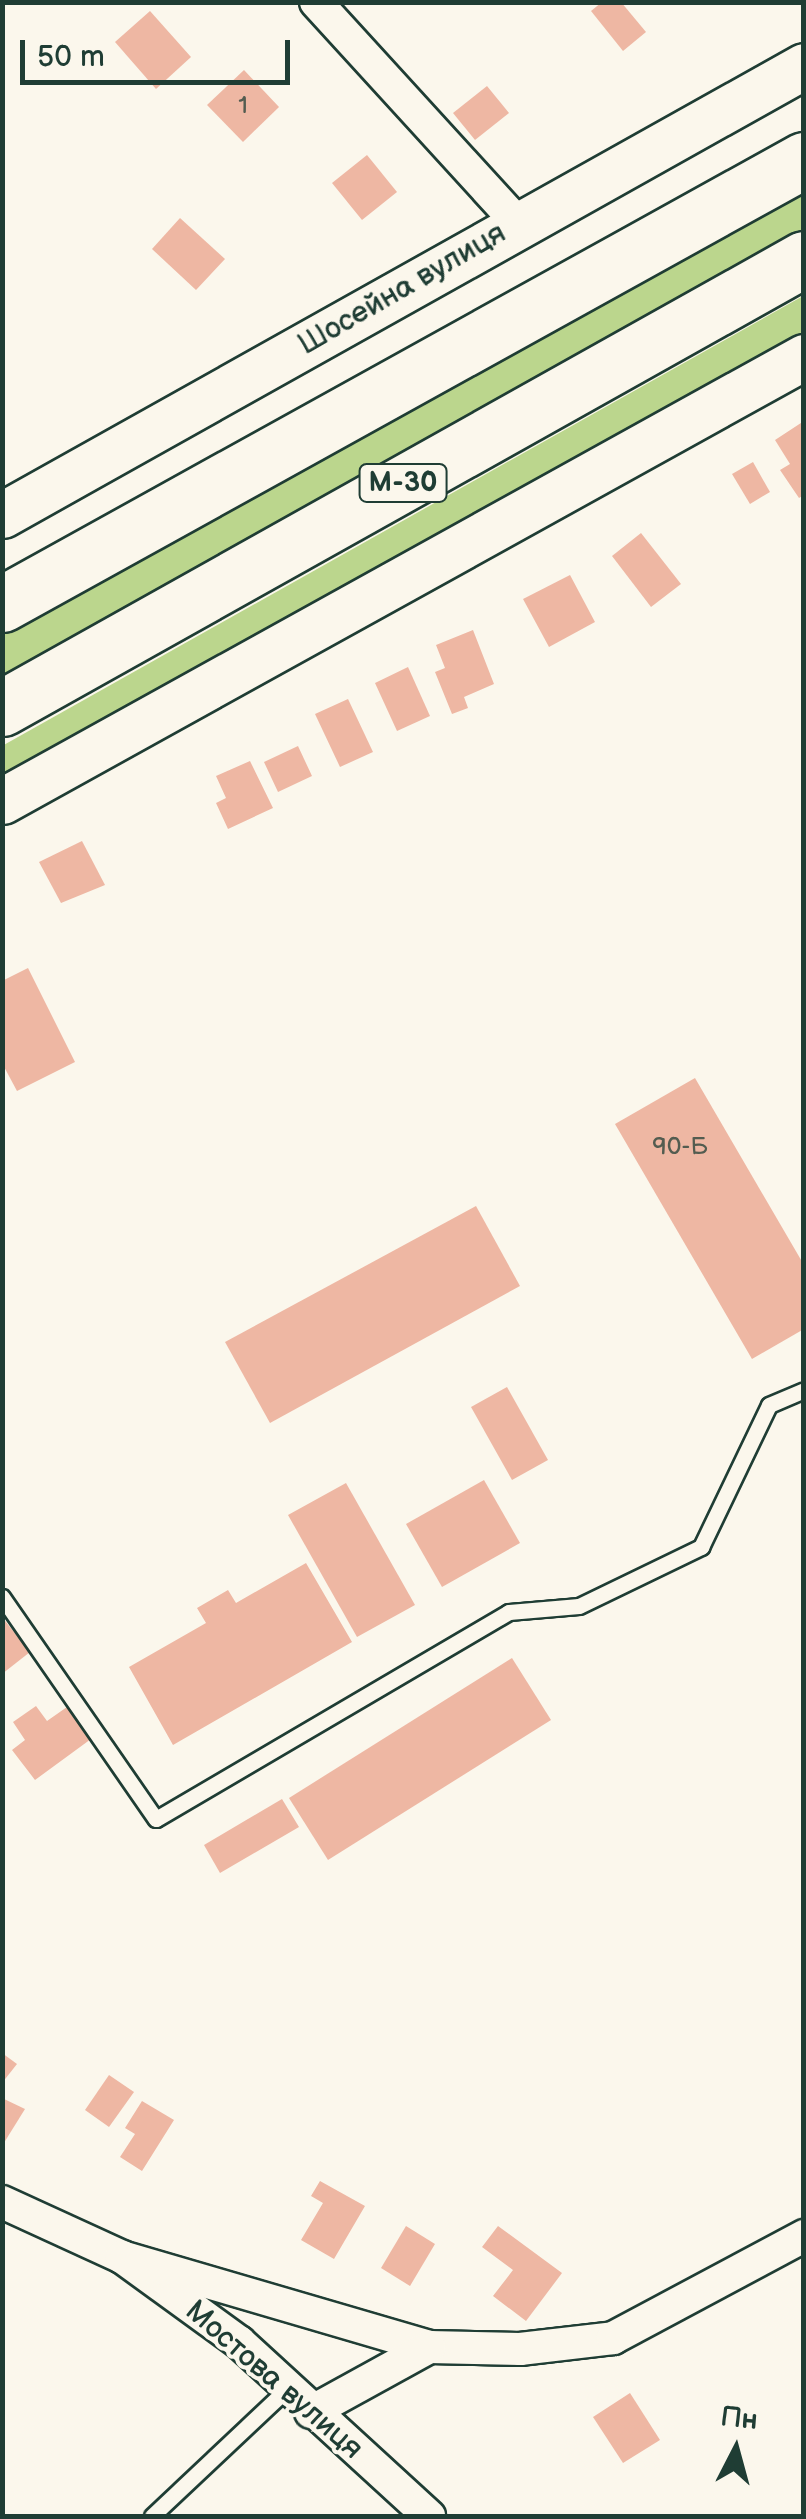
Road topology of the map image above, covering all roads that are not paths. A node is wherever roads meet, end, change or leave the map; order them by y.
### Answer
1 (316, 2) edge
2 (804, 66) edge
3 (804, 160) edge
4 (518, 223) junction
5 (804, 259) edge
6 (804, 358) edge
7 (2, 514) edge
8 (2, 604) edge
9 (2, 708) edge
10 (2, 800) edge
11 (804, 1390) edge
12 (2, 1596) edge
13 (2, 2202) edge
14 (804, 2236) edge
15 (122, 2256) junction
16 (429, 2348) junction
17 (287, 2389) junction
18 (312, 2412) junction
19 (152, 2516) edge
20 (429, 2516) edge

1 - 4 street
2 - 4 street, Шосейна вулиця
3 - 8 highway
4 - 7 street, Шосейна вулиця
5 - 9 highway, М-30
6 - 10 street
11 - 12 lane
13 - 15 street, Мостова вулиця
14 - 16 street
15 - 16 street
15 - 17 street, Мостова вулиця
16 - 18 street
17 - 18 street, Мостова вулиця
17 - 19 lane
18 - 20 street, Мостова вулиця

